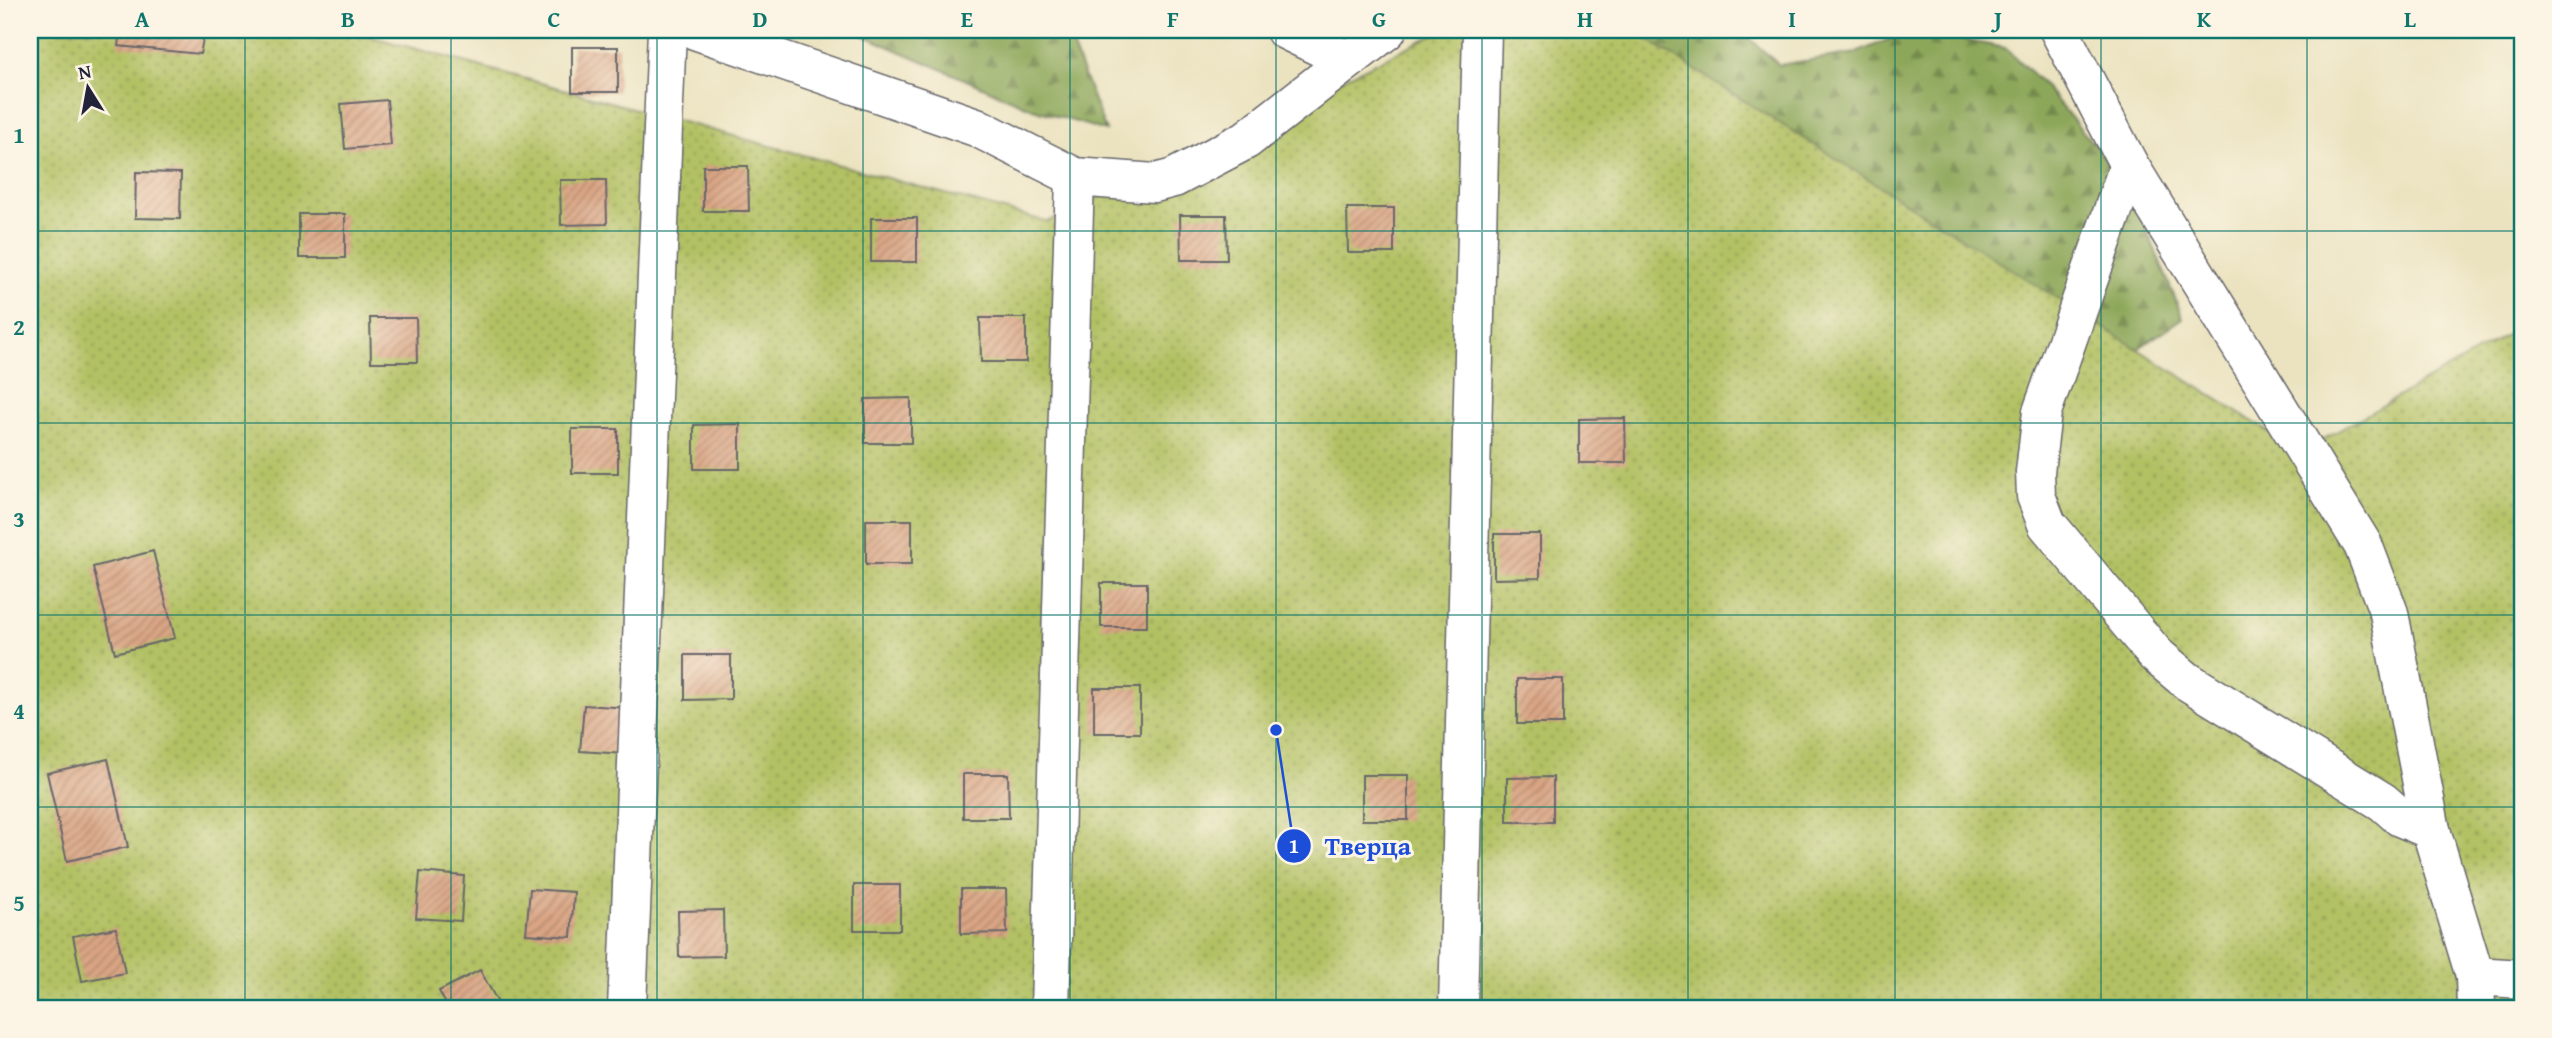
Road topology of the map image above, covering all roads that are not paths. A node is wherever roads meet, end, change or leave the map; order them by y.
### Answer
1 (667, 30) edge
2 (695, 30) edge
3 (1285, 30) edge
4 (1387, 30) edge
5 (1482, 30) edge
6 (2059, 30) edge
7 (1348, 60) junction
8 (2129, 165) junction
9 (1075, 177) junction
10 (2431, 830) junction
11 (2522, 979) edge
12 (2475, 992) edge
13 (627, 1008) edge
14 (1050, 1008) edge
15 (1458, 1008) edge

1 - 13 street
2 - 9 street
3 - 7 street
4 - 7 street
5 - 15 street
6 - 8 street
7 - 9 street
8 - 10 street
8 - 10 street
9 - 14 street
10 - 12 street
11 - 12 street

